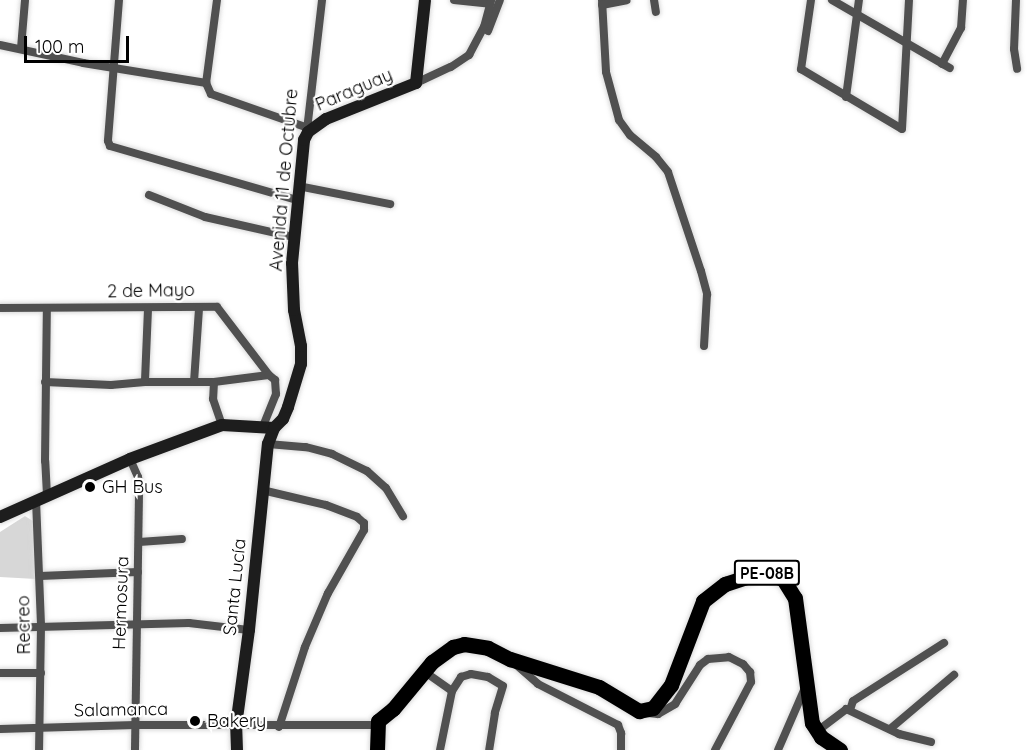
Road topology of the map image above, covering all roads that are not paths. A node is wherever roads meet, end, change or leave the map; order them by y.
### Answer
1 (25, 0) edge
2 (119, 0) edge
3 (217, 0) edge
4 (322, 0) edge
5 (425, 0) edge
6 (454, 0) edge
7 (500, 0) edge
8 (627, 0) edge
9 (654, 0) edge
10 (811, 0) edge
11 (832, 0) edge
12 (859, 0) edge
13 (909, 0) edge
14 (963, 0) edge
15 (1016, 0) edge
16 (491, 2) edge
17 (602, 2) edge
18 (656, 12) dead end
19 (857, 14) junction
20 (906, 41) junction
21 (0, 45) edge
22 (21, 48) junction
23 (469, 55) junction
24 (115, 68) junction
25 (1017, 69) dead end
26 (206, 83) junction
27 (416, 83) junction
28 (846, 97) junction
29 (307, 130) junction
30 (298, 186) junction
31 (148, 195) dead end
32 (297, 200) junction
33 (390, 204) dead end
34 (293, 237) junction
35 (0, 308) edge
36 (47, 308) junction
37 (199, 308) junction
38 (148, 309) junction
39 (704, 346) dead end
40 (268, 375) junction
41 (45, 382) junction
42 (145, 382) junction
43 (194, 382) junction
44 (214, 382) junction
45 (222, 425) junction
46 (268, 428) junction
47 (268, 444) junction
48 (130, 459) junction
49 (262, 490) junction
50 (41, 498) junction
51 (403, 516) dead end
52 (0, 517) edge
53 (182, 539) dead end
54 (139, 542) junction
55 (138, 572) junction
56 (40, 576) junction
57 (136, 624) junction
58 (41, 626) junction
59 (0, 628) edge
60 (249, 630) junction
61 (944, 643) dead end
62 (510, 659) junction
63 (424, 672) junction
64 (0, 673) edge
65 (41, 673) junction
66 (954, 675) dead end
67 (807, 685) junction
68 (452, 691) junction
69 (850, 710) junction
70 (639, 711) junction
71 (383, 722) junction
72 (135, 725) junction
73 (236, 726) junction
74 (279, 727) junction
75 (39, 728) junction
76 (0, 729) edge
77 (890, 729) junction
78 (816, 732) junction
79 (931, 742) dead end
80 (39, 750) edge
81 (135, 750) edge
82 (237, 750) edge
83 (377, 750) edge
84 (385, 750) edge
85 (440, 750) edge
86 (489, 750) edge
87 (621, 750) edge
88 (714, 750) edge
89 (778, 750) edge
90 (840, 750) edge

1 - 22 street
2 - 24 street
3 - 26 street
4 - 29 street, Avenida 11 de Octubre
5 - 27 street
6 - 16 street
7 - 23 street
8 - 17 street
9 - 18 street
10 - 28 street
11 - 19 street
12 - 19 street
13 - 20 street
14 - 20 street
15 - 25 street
16 - 23 street
17 - 39 street
19 - 20 street
19 - 28 street
20 - 28 street
21 - 22 street
22 - 24 street
23 - 27 street
24 - 26 street
24 - 32 street
26 - 29 street
27 - 29 street, Paraguay
29 - 30 street, Avenida 11 de Octubre
30 - 32 street, Avenida 11 de Octubre
30 - 33 street
31 - 34 street
32 - 34 street, Avenida 11 de Octubre
34 - 46 street, Avenida 11 de Octubre
35 - 36 street, 2 de Mayo
36 - 38 street, 2 de Mayo
36 - 41 street, Recreo
37 - 38 street, 2 de Mayo
37 - 40 street, 2 de Mayo
37 - 43 street
38 - 42 street
40 - 44 street
40 - 46 street
41 - 42 street
41 - 50 street, Recreo
42 - 43 street
43 - 44 street
44 - 45 street
45 - 46 street
45 - 48 street
46 - 47 street, Santa Lucía
47 - 49 street, Santa Lucía
47 - 51 street
48 - 50 street
48 - 54 street, Hermosura
49 - 60 street, Santa Lucía
49 - 74 street
50 - 52 street
50 - 56 street, Recreo
53 - 54 street
54 - 55 street, Hermosura
55 - 56 street
55 - 57 street, Hermosura
56 - 58 street, Recreo
57 - 58 street
57 - 60 street
57 - 72 street, Hermosura
58 - 59 street
58 - 65 street, Recreo
60 - 73 street, Santa Lucía
61 - 69 street
62 - 63 highway
62 - 70 highway
62 - 87 street
63 - 68 street
63 - 71 highway
64 - 65 street
65 - 75 street, Recreo
66 - 77 street
67 - 70 highway, PE-08B
67 - 78 highway, PE-08B
67 - 89 street
68 - 85 street
68 - 86 street
69 - 77 street
69 - 78 street
70 - 88 street
71 - 74 street, Salamanca
71 - 83 highway
71 - 84 highway
72 - 73 street, Salamanca
72 - 75 street, Salamanca
72 - 81 street, Hermosura
73 - 74 street, Salamanca
73 - 82 street, Santa Lucía
75 - 76 street, Salamanca
75 - 80 street, Recreo
77 - 79 street
78 - 90 highway

